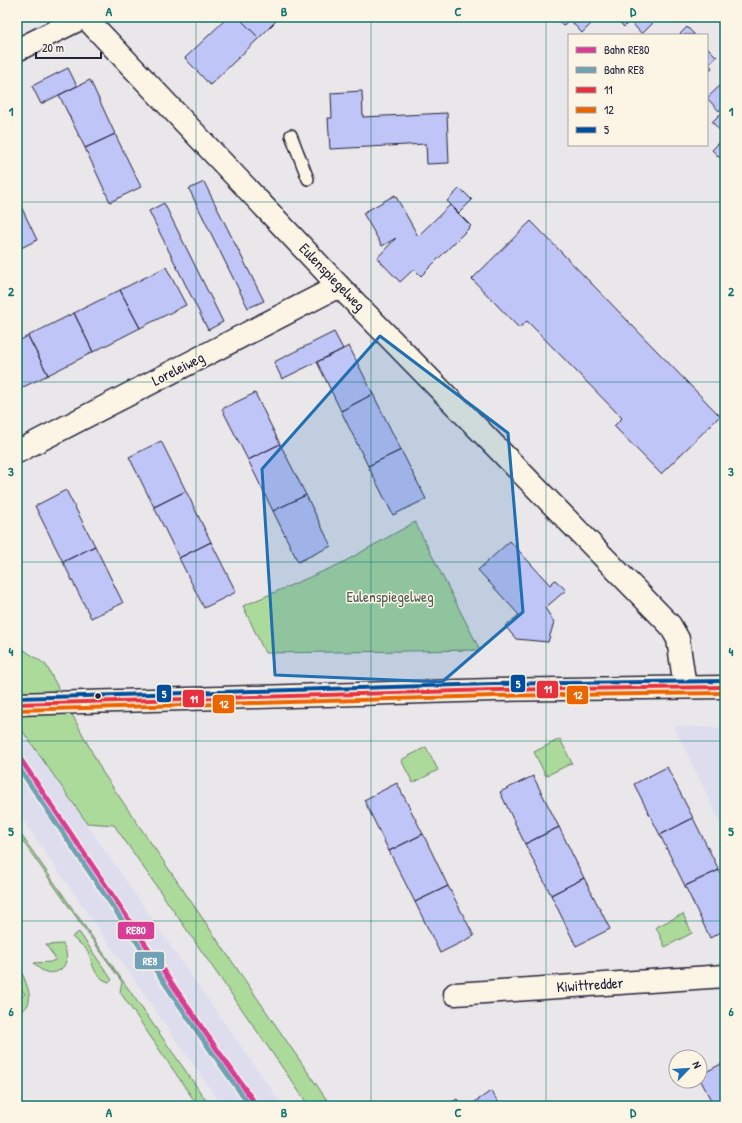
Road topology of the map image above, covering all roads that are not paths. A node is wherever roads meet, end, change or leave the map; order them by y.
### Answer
1 (85, 17) edge
2 (17, 50) edge
3 (292, 135) dead end
4 (308, 179) dead end
5 (339, 286) junction
6 (17, 452) edge
7 (685, 687) junction
8 (725, 687) edge
9 (17, 704) edge
10 (725, 976) edge
11 (455, 994) dead end

1 - 2 street
1 - 5 street, Eulenspiegelweg
3 - 4 lane
5 - 6 street, Loreleiweg
5 - 7 street, Eulenspiegelweg
7 - 8 street
7 - 9 street
10 - 11 street, Kiwittredder

